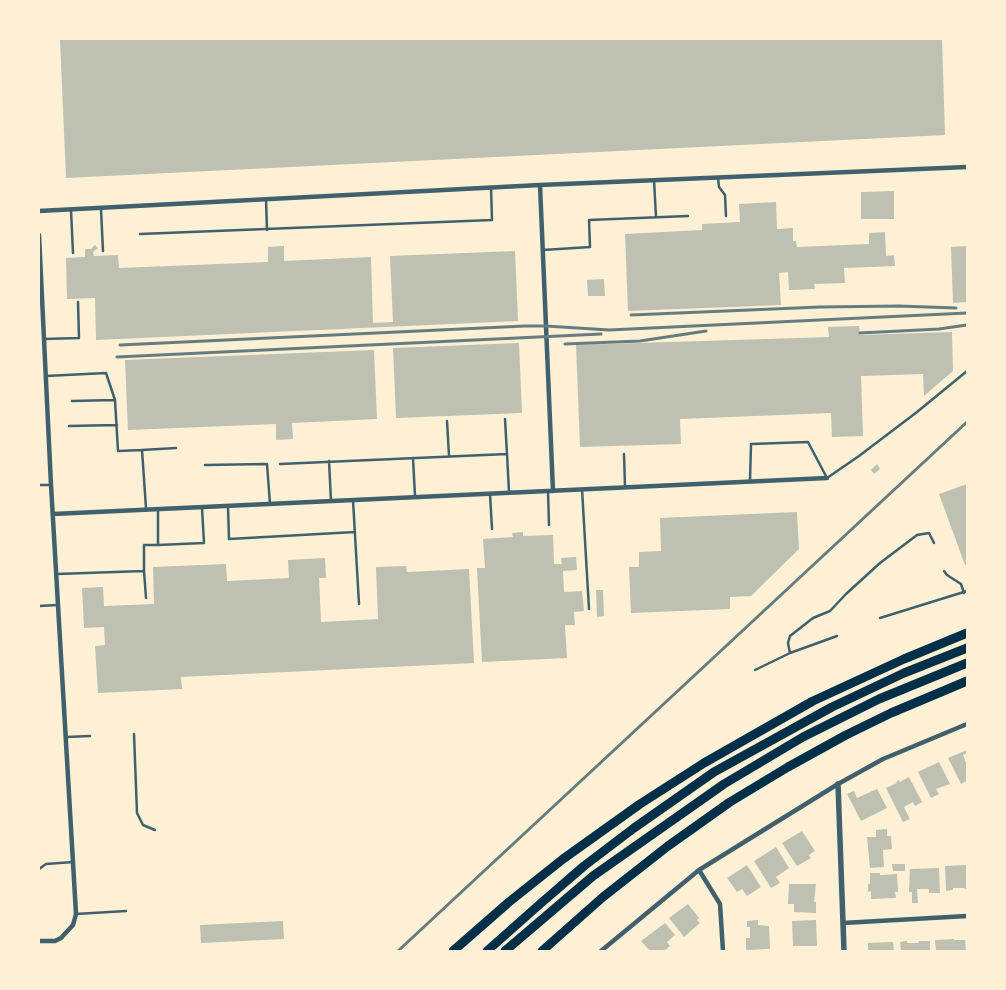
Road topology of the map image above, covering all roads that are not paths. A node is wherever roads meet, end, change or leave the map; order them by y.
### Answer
1 (967, 167) edge
2 (718, 178) junction
3 (654, 180) junction
4 (540, 185) junction
5 (491, 187) junction
6 (266, 199) junction
7 (101, 207) junction
8 (71, 209) junction
9 (39, 210) edge
10 (688, 216) dead end
11 (726, 216) dead end
12 (656, 217) junction
13 (267, 230) junction
14 (140, 234) dead end
15 (39, 235) edge
16 (543, 250) junction
17 (103, 251) dead end
18 (73, 253) dead end
19 (78, 302) dead end
20 (40, 303) edge
21 (44, 339) junction
22 (967, 371) edge
23 (46, 376) junction
24 (115, 400) junction
25 (72, 401) dead end
26 (506, 419) dead end
27 (447, 421) dead end
28 (116, 425) junction
29 (70, 426) dead end
30 (176, 448) dead end
31 (142, 450) junction
32 (507, 454) junction
33 (624, 454) dead end
34 (449, 456) junction
35 (413, 458) junction
36 (329, 461) junction
37 (280, 464) dead end
38 (205, 465) dead end
39 (827, 478) junction
40 (750, 481) junction
41 (39, 485) edge
42 (51, 485) junction
43 (625, 487) junction
44 (582, 489) junction
45 (554, 490) junction
46 (548, 491) junction
47 (509, 493) junction
48 (490, 494) junction
49 (415, 497) junction
50 (353, 500) junction
51 (331, 501) junction
52 (270, 504) junction
53 (228, 506) junction
54 (202, 507) junction
55 (146, 510) junction
56 (158, 510) junction
57 (53, 514) junction
58 (550, 525) dead end
59 (492, 529) dead end
60 (355, 532) junction
61 (934, 543) dead end
62 (158, 545) junction
63 (144, 570) junction
64 (944, 571) dead end
65 (57, 574) junction
66 (966, 592) edge
67 (146, 598) dead end
68 (359, 604) dead end
69 (59, 605) junction
70 (39, 606) edge
71 (589, 609) dead end
72 (880, 618) dead end
73 (967, 633) edge
74 (837, 636) dead end
75 (967, 648) edge
76 (790, 653) junction
77 (967, 663) edge
78 (755, 670) dead end
79 (967, 681) edge
80 (967, 724) edge
81 (134, 734) dead end
82 (66, 736) junction
83 (90, 736) dead end
84 (838, 784) junction
85 (155, 830) dead end
86 (73, 862) junction
87 (39, 869) edge
88 (699, 870) junction
89 (126, 911) dead end
90 (76, 914) junction
91 (967, 916) edge
92 (843, 923) junction
93 (39, 942) edge
94 (453, 951) edge
95 (487, 951) edge
96 (505, 951) edge
97 (542, 951) edge
98 (601, 951) edge
99 (723, 951) edge
100 (844, 951) edge

1 - 2 street
2 - 3 street
2 - 11 lane
3 - 4 street
3 - 12 lane
4 - 5 street
4 - 16 street
5 - 6 street
5 - 13 lane
6 - 7 street
6 - 13 lane
7 - 8 street
7 - 17 lane
8 - 9 street
8 - 18 lane
10 - 12 lane
12 - 16 lane
13 - 14 lane
15 - 20 street
16 - 45 street
19 - 21 lane
20 - 21 street
21 - 23 street
22 - 39 lane
23 - 24 lane
23 - 42 street
24 - 25 lane
24 - 28 lane
26 - 32 lane
27 - 34 lane
28 - 29 lane
28 - 31 lane
30 - 31 lane
31 - 55 lane
32 - 34 lane
32 - 47 lane
33 - 43 lane
34 - 35 lane
35 - 36 lane
35 - 49 lane
36 - 37 lane
36 - 51 lane
38 - 52 lane
39 - 40 street
39 - 40 lane
40 - 43 street
41 - 42 lane
42 - 57 street
43 - 44 street
44 - 45 street
44 - 71 lane
45 - 46 street
46 - 47 street
46 - 58 lane
47 - 48 street
48 - 49 street
48 - 59 lane
49 - 50 street
50 - 51 street
50 - 60 lane
51 - 52 street
52 - 53 street
53 - 54 street
53 - 60 lane
54 - 56 street
54 - 62 lane
55 - 56 street
55 - 57 street
56 - 62 lane
57 - 65 street
60 - 68 lane
61 - 76 lane
62 - 63 lane
63 - 65 lane
63 - 67 lane
64 - 66 lane
65 - 69 street
66 - 72 lane
69 - 70 lane
69 - 82 street
73 - 94 highway
74 - 76 lane
75 - 95 highway
76 - 78 lane
77 - 96 highway
79 - 97 highway
80 - 84 street
81 - 85 lane
82 - 83 lane
82 - 86 street
84 - 88 street
84 - 92 street
86 - 87 lane
86 - 90 street
88 - 98 street
88 - 99 street
89 - 90 lane
90 - 93 street
91 - 92 street
92 - 100 street

